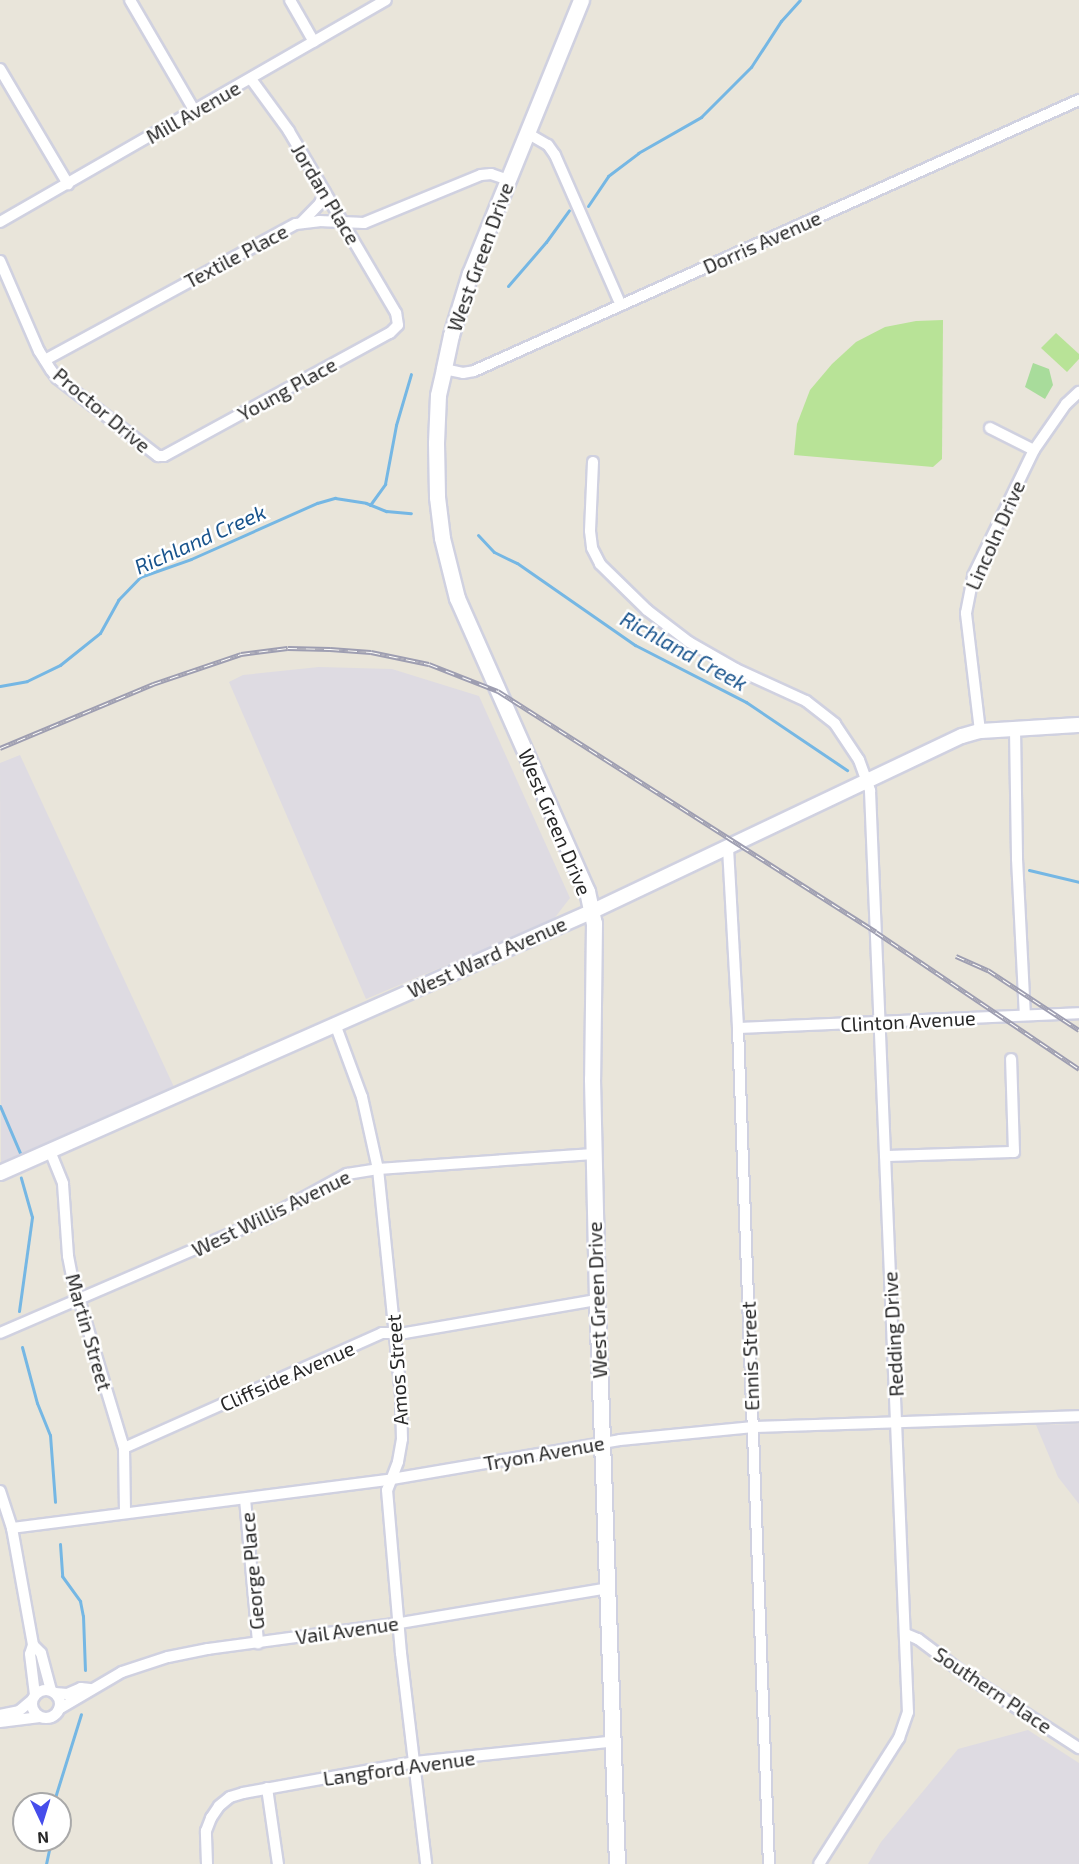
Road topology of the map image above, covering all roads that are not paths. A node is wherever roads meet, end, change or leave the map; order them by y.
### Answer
1 (130, 0) edge
2 (290, 0) edge
3 (386, 0) edge
4 (581, 0) edge
5 (314, 42) junction
6 (0, 69) edge
7 (251, 79) junction
8 (1079, 100) edge
9 (194, 110) junction
10 (527, 133) junction
11 (508, 180) junction
12 (68, 184) junction
13 (325, 192) junction
14 (0, 222) edge
15 (301, 223) junction
16 (344, 223) junction
17 (0, 261) edge
18 (3, 273) edge
19 (621, 305) junction
20 (396, 313) joint
21 (45, 360) junction
22 (444, 369) junction
23 (1079, 392) edge
24 (990, 428) dead end
25 (1034, 450) junction
26 (162, 456) joint
27 (593, 462) dead end
28 (1079, 725) edge
29 (1015, 729) junction
30 (980, 731) junction
31 (868, 780) junction
32 (728, 848) junction
33 (592, 911) junction
34 (1079, 1012) edge
35 (1025, 1015) junction
36 (880, 1022) junction
37 (334, 1024) junction
38 (738, 1028) junction
39 (1011, 1059) dead end
40 (50, 1151) junction
41 (593, 1154) junction
42 (885, 1156) junction
43 (378, 1169) junction
44 (0, 1173) edge
45 (79, 1299) junction
46 (597, 1300) junction
47 (0, 1333) edge
48 (395, 1334) junction
49 (1079, 1416) edge
50 (897, 1422) junction
51 (753, 1427) junction
52 (602, 1443) junction
53 (124, 1448) junction
54 (392, 1479) junction
55 (0, 1491) edge
56 (245, 1499) junction
57 (125, 1514) junction
58 (12, 1528) junction
59 (609, 1588) junction
60 (400, 1623) junction
61 (906, 1634) junction
62 (258, 1643) junction
63 (33, 1645) junction
64 (90, 1689) junction
65 (53, 1692) junction
66 (34, 1698) junction
67 (59, 1709) junction
68 (0, 1715) edge
69 (40, 1717) junction
70 (0, 1722) edge
71 (610, 1742) junction
72 (1079, 1748) edge
73 (415, 1762) junction
74 (267, 1788) junction
75 (207, 1864) edge
76 (278, 1864) edge
77 (426, 1864) edge
78 (617, 1864) edge
79 (769, 1864) edge
80 (819, 1864) edge

1 - 9 street
2 - 5 street
3 - 5 street, Mill Avenue
4 - 10 main road, West Green Drive
5 - 7 street, Mill Avenue
6 - 12 street
7 - 9 street, Mill Avenue
7 - 13 street, Jordan Place
8 - 19 street, Dorris Avenue
9 - 12 street, Mill Avenue
10 - 11 main road, West Green Drive
10 - 19 street
11 - 16 street, Textile Place
11 - 22 main road, West Green Drive
12 - 14 street, Mill Avenue
13 - 15 street
13 - 16 street, Jordan Place
15 - 16 street, Textile Place
15 - 21 street, Textile Place
16 - 20 street, Jordan Place
17 - 18 street, Proctor Drive
18 - 21 street, Proctor Drive
19 - 22 street, Dorris Avenue
20 - 26 street, Young Place
21 - 26 street, Proctor Drive
22 - 33 main road, West Green Drive
23 - 25 street, Lincoln Drive
24 - 25 street
25 - 30 street, Lincoln Drive
27 - 31 street
28 - 29 street, West Ward Avenue
29 - 30 street, West Ward Avenue
29 - 35 street
30 - 31 street, West Ward Avenue
31 - 32 street, West Ward Avenue
31 - 36 street, Redding Drive
32 - 33 street, West Ward Avenue
32 - 38 street, Ennis Street
33 - 37 street, West Ward Avenue
33 - 41 main road, West Green Drive
34 - 35 street, Clinton Avenue
35 - 36 street, Clinton Avenue
36 - 38 street, Clinton Avenue
36 - 42 street, Redding Drive
37 - 40 street, West Ward Avenue
37 - 43 street, Amos Street
38 - 51 street, Ennis Street
39 - 42 street
40 - 44 street, West Ward Avenue
40 - 45 street, Martin Street
41 - 43 street, West Willis Avenue
41 - 46 main road, West Green Drive
42 - 50 street, Redding Drive
43 - 45 street, West Willis Avenue
43 - 48 street, Amos Street
45 - 47 street, West Willis Avenue
45 - 53 street, Martin Street
46 - 48 street, Cliffside Avenue
46 - 52 main road, West Green Drive
48 - 53 street, Cliffside Avenue
48 - 54 street, Amos Street
49 - 50 street, Tryon Avenue
50 - 51 street, Tryon Avenue
50 - 61 street, Redding Drive
51 - 52 street, Tryon Avenue
51 - 79 street, Ennis Street
52 - 54 street, Tryon Avenue
52 - 59 main road, West Green Drive
53 - 57 street, Martin Street
54 - 56 street, Tryon Avenue
54 - 60 street, Amos Street
55 - 58 street
56 - 57 street, Tryon Avenue
56 - 62 street, George Place
57 - 58 street, Tryon Avenue
58 - 63 street
59 - 60 street, Vail Avenue
59 - 71 main road, West Green Drive
60 - 62 street, Vail Avenue
60 - 73 street, Amos Street
61 - 72 street, Southern Place
61 - 80 street, Redding Drive
62 - 64 street, Vail Avenue
63 - 65 street
63 - 66 street
64 - 65 street, Vail Avenue
64 - 67 street, Vail Avenue
65 - 66 street
65 - 67 street
66 - 68 street
66 - 69 street
67 - 69 street
69 - 70 street
71 - 73 street, Langford Avenue
71 - 78 main road, West Green Drive
73 - 74 street, Langford Avenue
73 - 77 street, Amos Street
74 - 75 street, Langford Avenue
74 - 76 street

